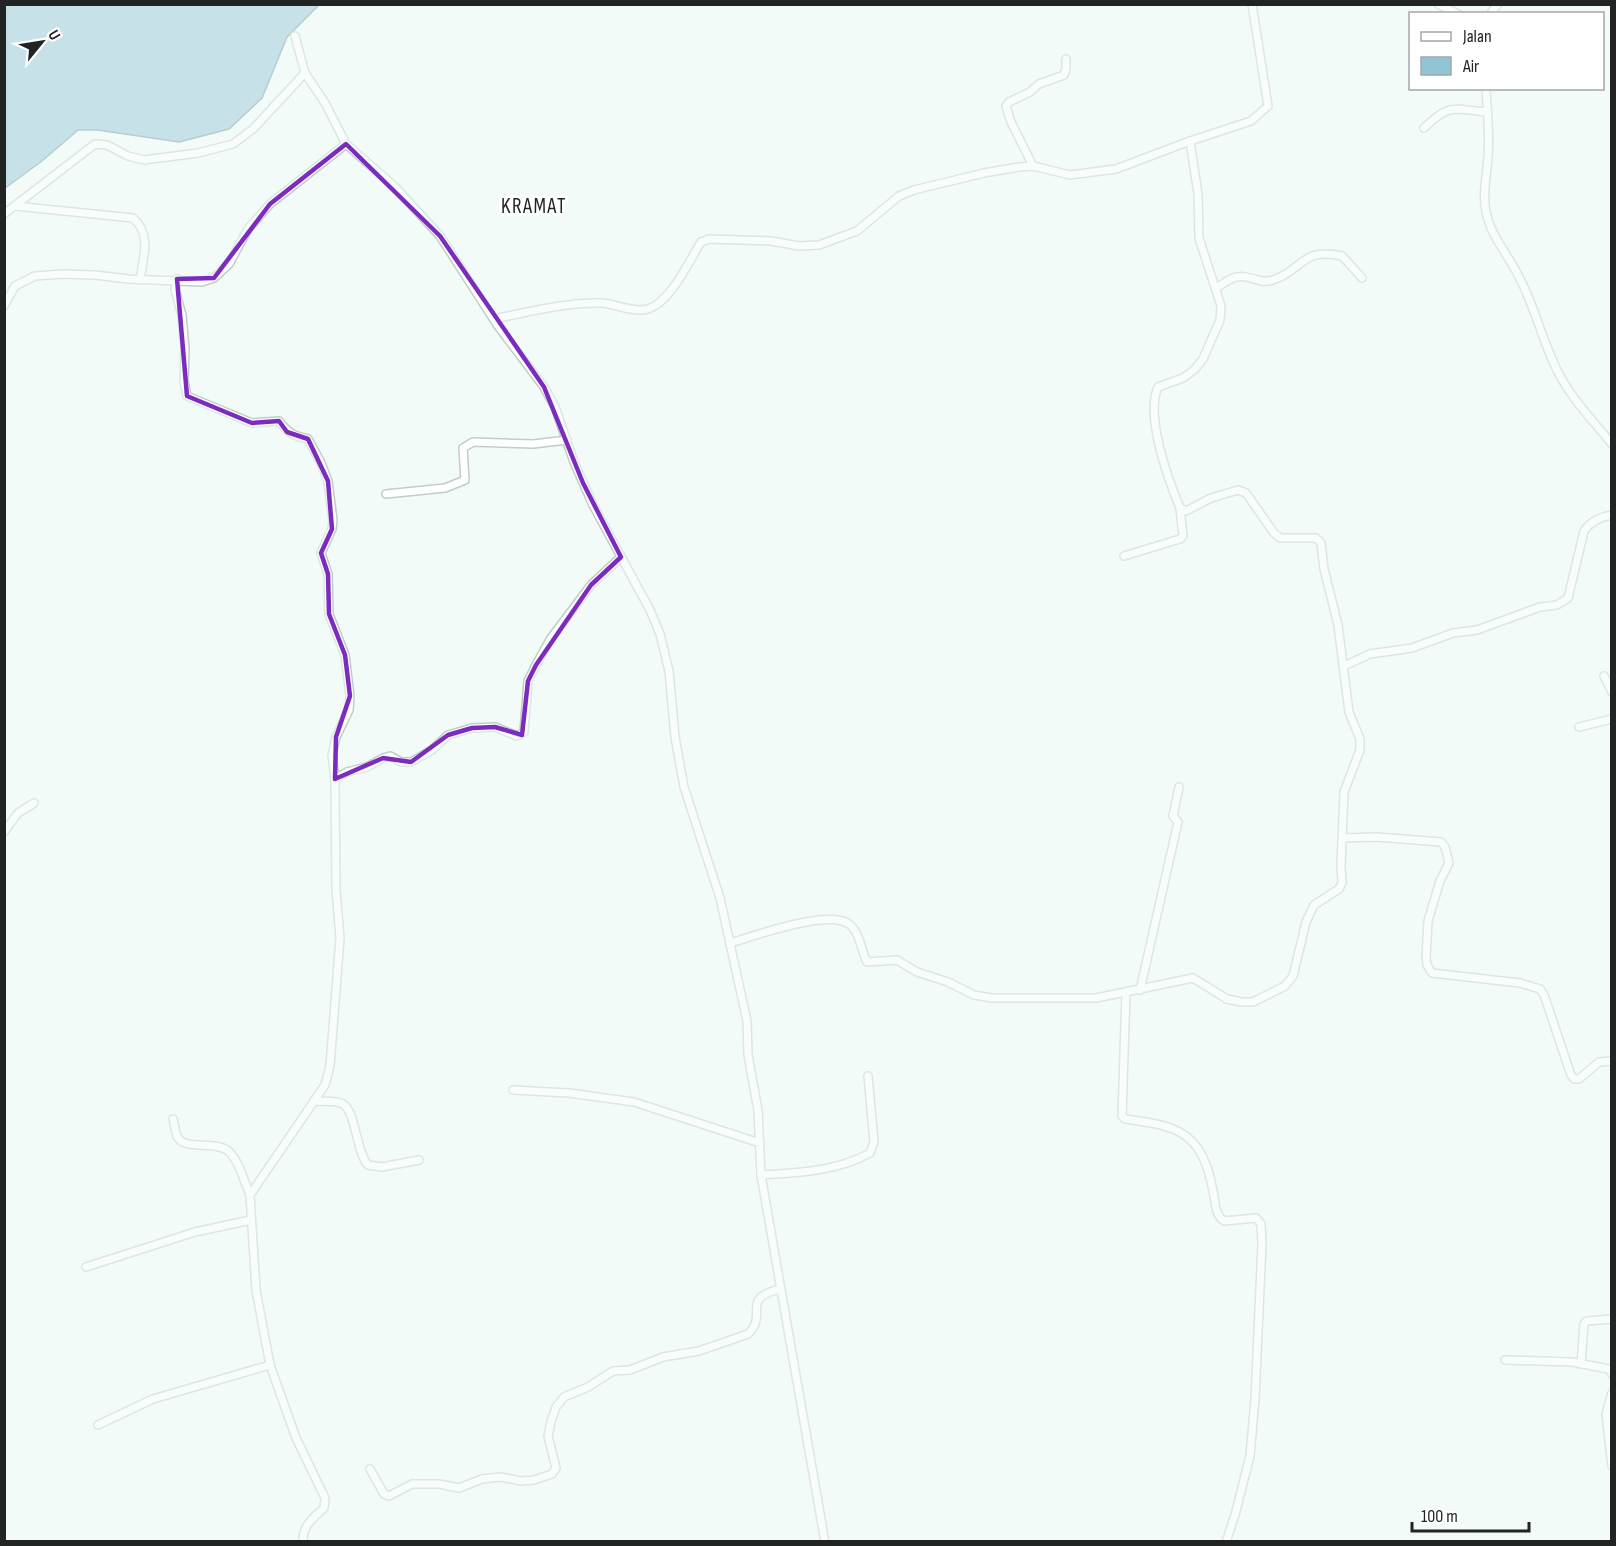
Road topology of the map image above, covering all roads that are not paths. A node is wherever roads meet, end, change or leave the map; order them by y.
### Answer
1 (1252, 4) edge
2 (1438, 4) edge
3 (1454, 12) edge
4 (295, 36) dead end
5 (1066, 59) dead end
6 (305, 73) junction
7 (1486, 90) edge
8 (1487, 112) junction
9 (1424, 128) dead end
10 (1190, 141) junction
11 (346, 144) junction
12 (1033, 166) junction
13 (15, 206) junction
14 (4, 214) edge
15 (1362, 278) dead end
16 (177, 279) junction
17 (140, 280) junction
18 (1216, 288) junction
19 (4, 306) edge
20 (494, 319) junction
21 (567, 440) junction
22 (1611, 444) edge
23 (386, 494) dead end
24 (1180, 508) junction
25 (1611, 514) edge
26 (1124, 556) dead end
27 (621, 557) junction
28 (1344, 666) junction
29 (1604, 676) dead end
30 (1611, 692) edge
31 (1611, 719) edge
32 (1579, 727) dead end
33 (335, 779) junction
34 (1179, 787) dead end
35 (34, 803) dead end
36 (4, 832) edge
37 (1343, 838) junction
38 (730, 943) junction
39 (1140, 990) junction
40 (1126, 993) junction
41 (1611, 1061) edge
42 (868, 1076) dead end
43 (513, 1090) dead end
44 (314, 1101) junction
45 (173, 1119) dead end
46 (760, 1143) junction
47 (419, 1160) dead end
48 (761, 1175) junction
49 (250, 1195) junction
50 (250, 1220) junction
51 (86, 1267) dead end
52 (780, 1289) junction
53 (1611, 1319) edge
54 (1505, 1360) dead end
55 (1581, 1364) junction
56 (270, 1365) junction
57 (1611, 1374) edge
58 (1611, 1393) edge
59 (98, 1425) dead end
60 (1611, 1466) edge
61 (370, 1469) dead end
62 (303, 1542) edge
63 (825, 1542) edge
64 (1226, 1542) edge

1 - 10 street
2 - 3 street
4 - 6 street
5 - 12 street
6 - 11 street
6 - 13 street
7 - 8 street
8 - 9 street
8 - 22 street
10 - 12 street
10 - 18 street
11 - 16 street
11 - 20 street
12 - 20 street
13 - 14 street
13 - 17 street
15 - 18 street
16 - 17 street
16 - 33 street
17 - 19 street
18 - 24 street
20 - 21 street
21 - 23 street
21 - 27 street
24 - 26 street
24 - 28 street
25 - 28 street
27 - 33 street
27 - 38 street
28 - 37 street
29 - 30 street
31 - 32 street
33 - 44 street
34 - 39 street
35 - 36 street
37 - 39 street
37 - 41 street
38 - 40 street
38 - 46 street
39 - 40 street
40 - 64 street
42 - 48 street
43 - 46 street
44 - 47 street
44 - 49 street
45 - 49 street
46 - 48 street
48 - 52 street
49 - 50 street
50 - 51 street
50 - 56 street
52 - 61 street
52 - 63 street
53 - 55 street
54 - 55 street
55 - 57 street
56 - 59 street
56 - 62 street
58 - 60 street

